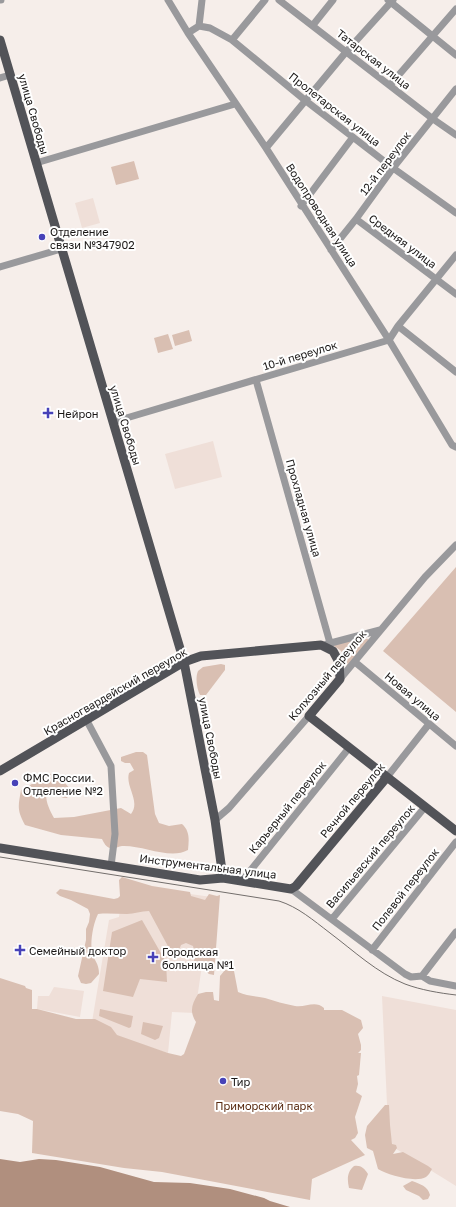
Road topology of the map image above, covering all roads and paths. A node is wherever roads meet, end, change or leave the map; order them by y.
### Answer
1 (168, 0) edge
2 (202, 0) edge
3 (265, 0) edge
4 (279, 0) edge
5 (333, 0) edge
6 (390, 1) edge
7 (456, 9) edge
8 (313, 25) junction
9 (199, 26) junction
10 (188, 33) junction
11 (433, 36) junction
12 (0, 40) edge
13 (232, 40) junction
14 (346, 52) junction
15 (456, 55) edge
16 (10, 75) junction
17 (0, 78) edge
18 (390, 85) junction
19 (456, 89) edge
20 (306, 101) junction
21 (235, 104) junction
22 (433, 119) junction
23 (456, 135) edge
24 (353, 137) junction
25 (266, 148) junction
26 (36, 163) junction
27 (393, 168) junction
28 (301, 206) junction
29 (456, 213) edge
30 (356, 219) junction
31 (61, 249) junction
32 (331, 250) junction
33 (456, 255) edge
34 (0, 267) edge
35 (436, 279) junction
36 (456, 294) edge
37 (398, 326) junction
38 (389, 340) junction
39 (456, 372) edge
40 (256, 380) junction
41 (113, 422) junction
42 (454, 446) edge
43 (456, 545) edge
44 (380, 630) junction
45 (330, 643) junction
46 (321, 645) junction
47 (184, 662) junction
48 (355, 662) junction
49 (340, 679) junction
50 (309, 716) junction
51 (87, 721) junction
52 (429, 724) junction
53 (456, 746) edge
54 (349, 748) junction
55 (0, 771) edge
56 (387, 777) junction
57 (425, 806) junction
58 (215, 820) junction
59 (456, 831) edge
60 (456, 842) edge
61 (0, 848) edge
62 (111, 866) junction
63 (223, 878) junction
64 (242, 881) junction
65 (291, 889) junction
66 (332, 919) junction
67 (456, 932) edge
68 (372, 950) junction
69 (422, 976) junction
70 (456, 986) edge

1 - 10 street, Водопроводная улица
2 - 9 street
3 - 13 street
4 - 8 street, Татарская улица
5 - 8 street
6 - 11 street
6 - 14 street
7 - 11 street
8 - 14 street, Татарская улица
9 - 10 street
9 - 13 street, Пролетарская улица
10 - 21 street, Водопроводная улица
11 - 15 street
11 - 18 street
12 - 16 main road, улица Свободы
13 - 20 street, Пролетарская улица
14 - 18 street, Татарская улица
14 - 20 street
16 - 17 street
16 - 26 main road, улица Свободы
18 - 22 street, Татарская улица
19 - 22 street, 12-й переулок
20 - 24 street, Пролетарская улица
20 - 25 street
21 - 25 street, Водопроводная улица
21 - 26 street
22 - 23 street, Татарская улица
22 - 27 street, 12-й переулок
24 - 27 street, Пролетарская улица
24 - 28 street
25 - 28 street, Водопроводная улица
26 - 31 main road, улица Свободы
27 - 29 street, Пролетарская улица
27 - 30 street, 12-й переулок
28 - 32 street, Водопроводная улица
30 - 32 street, 12-й переулок
30 - 35 street, Средняя улица
31 - 34 street
31 - 41 main road, улица Свободы
32 - 38 street, Водопроводная улица
33 - 35 street
35 - 36 street, Средняя улица
35 - 37 street
37 - 38 street
37 - 39 street
38 - 40 street, 10-й переулок
38 - 42 street, Водопроводная улица
40 - 41 street, 10-й переулок
40 - 45 street, Прохладная улица
41 - 47 main road, улица Свободы
43 - 44 street, Колхозный переулок
44 - 45 street, Красногвардейский переулок
44 - 48 street, Колхозный переулок
45 - 46 street, Красногвардейский переулок
46 - 47 main road, Красногвардейский переулок
46 - 49 main road
47 - 51 main road, Красногвардейский переулок
47 - 58 main road, улица Свободы
48 - 49 street, Колхозный переулок
48 - 52 street, Новая улица
49 - 50 main road, Колхозный переулок
50 - 54 main road
50 - 58 street, Колхозный переулок
51 - 55 main road, Красногвардейский переулок
51 - 62 street
52 - 53 street, Новая улица
52 - 56 street, Речной переулок
54 - 56 main road
54 - 64 street, Карьерный переулок
56 - 57 main road
56 - 65 main road, Речной переулок
57 - 59 main road
57 - 66 street, Васильевский переулок
58 - 63 main road, улица Свободы
60 - 68 street, Полевой переулок
61 - 62 main road, Инструментальная улица
62 - 63 main road, Инструментальная улица
63 - 64 main road, Инструментальная улица
64 - 65 main road, Инструментальная улица
65 - 66 street, Инструментальная улица
66 - 68 street, Инструментальная улица
67 - 69 street
68 - 69 street, Инструментальная улица
69 - 70 street, Инструментальная улица

